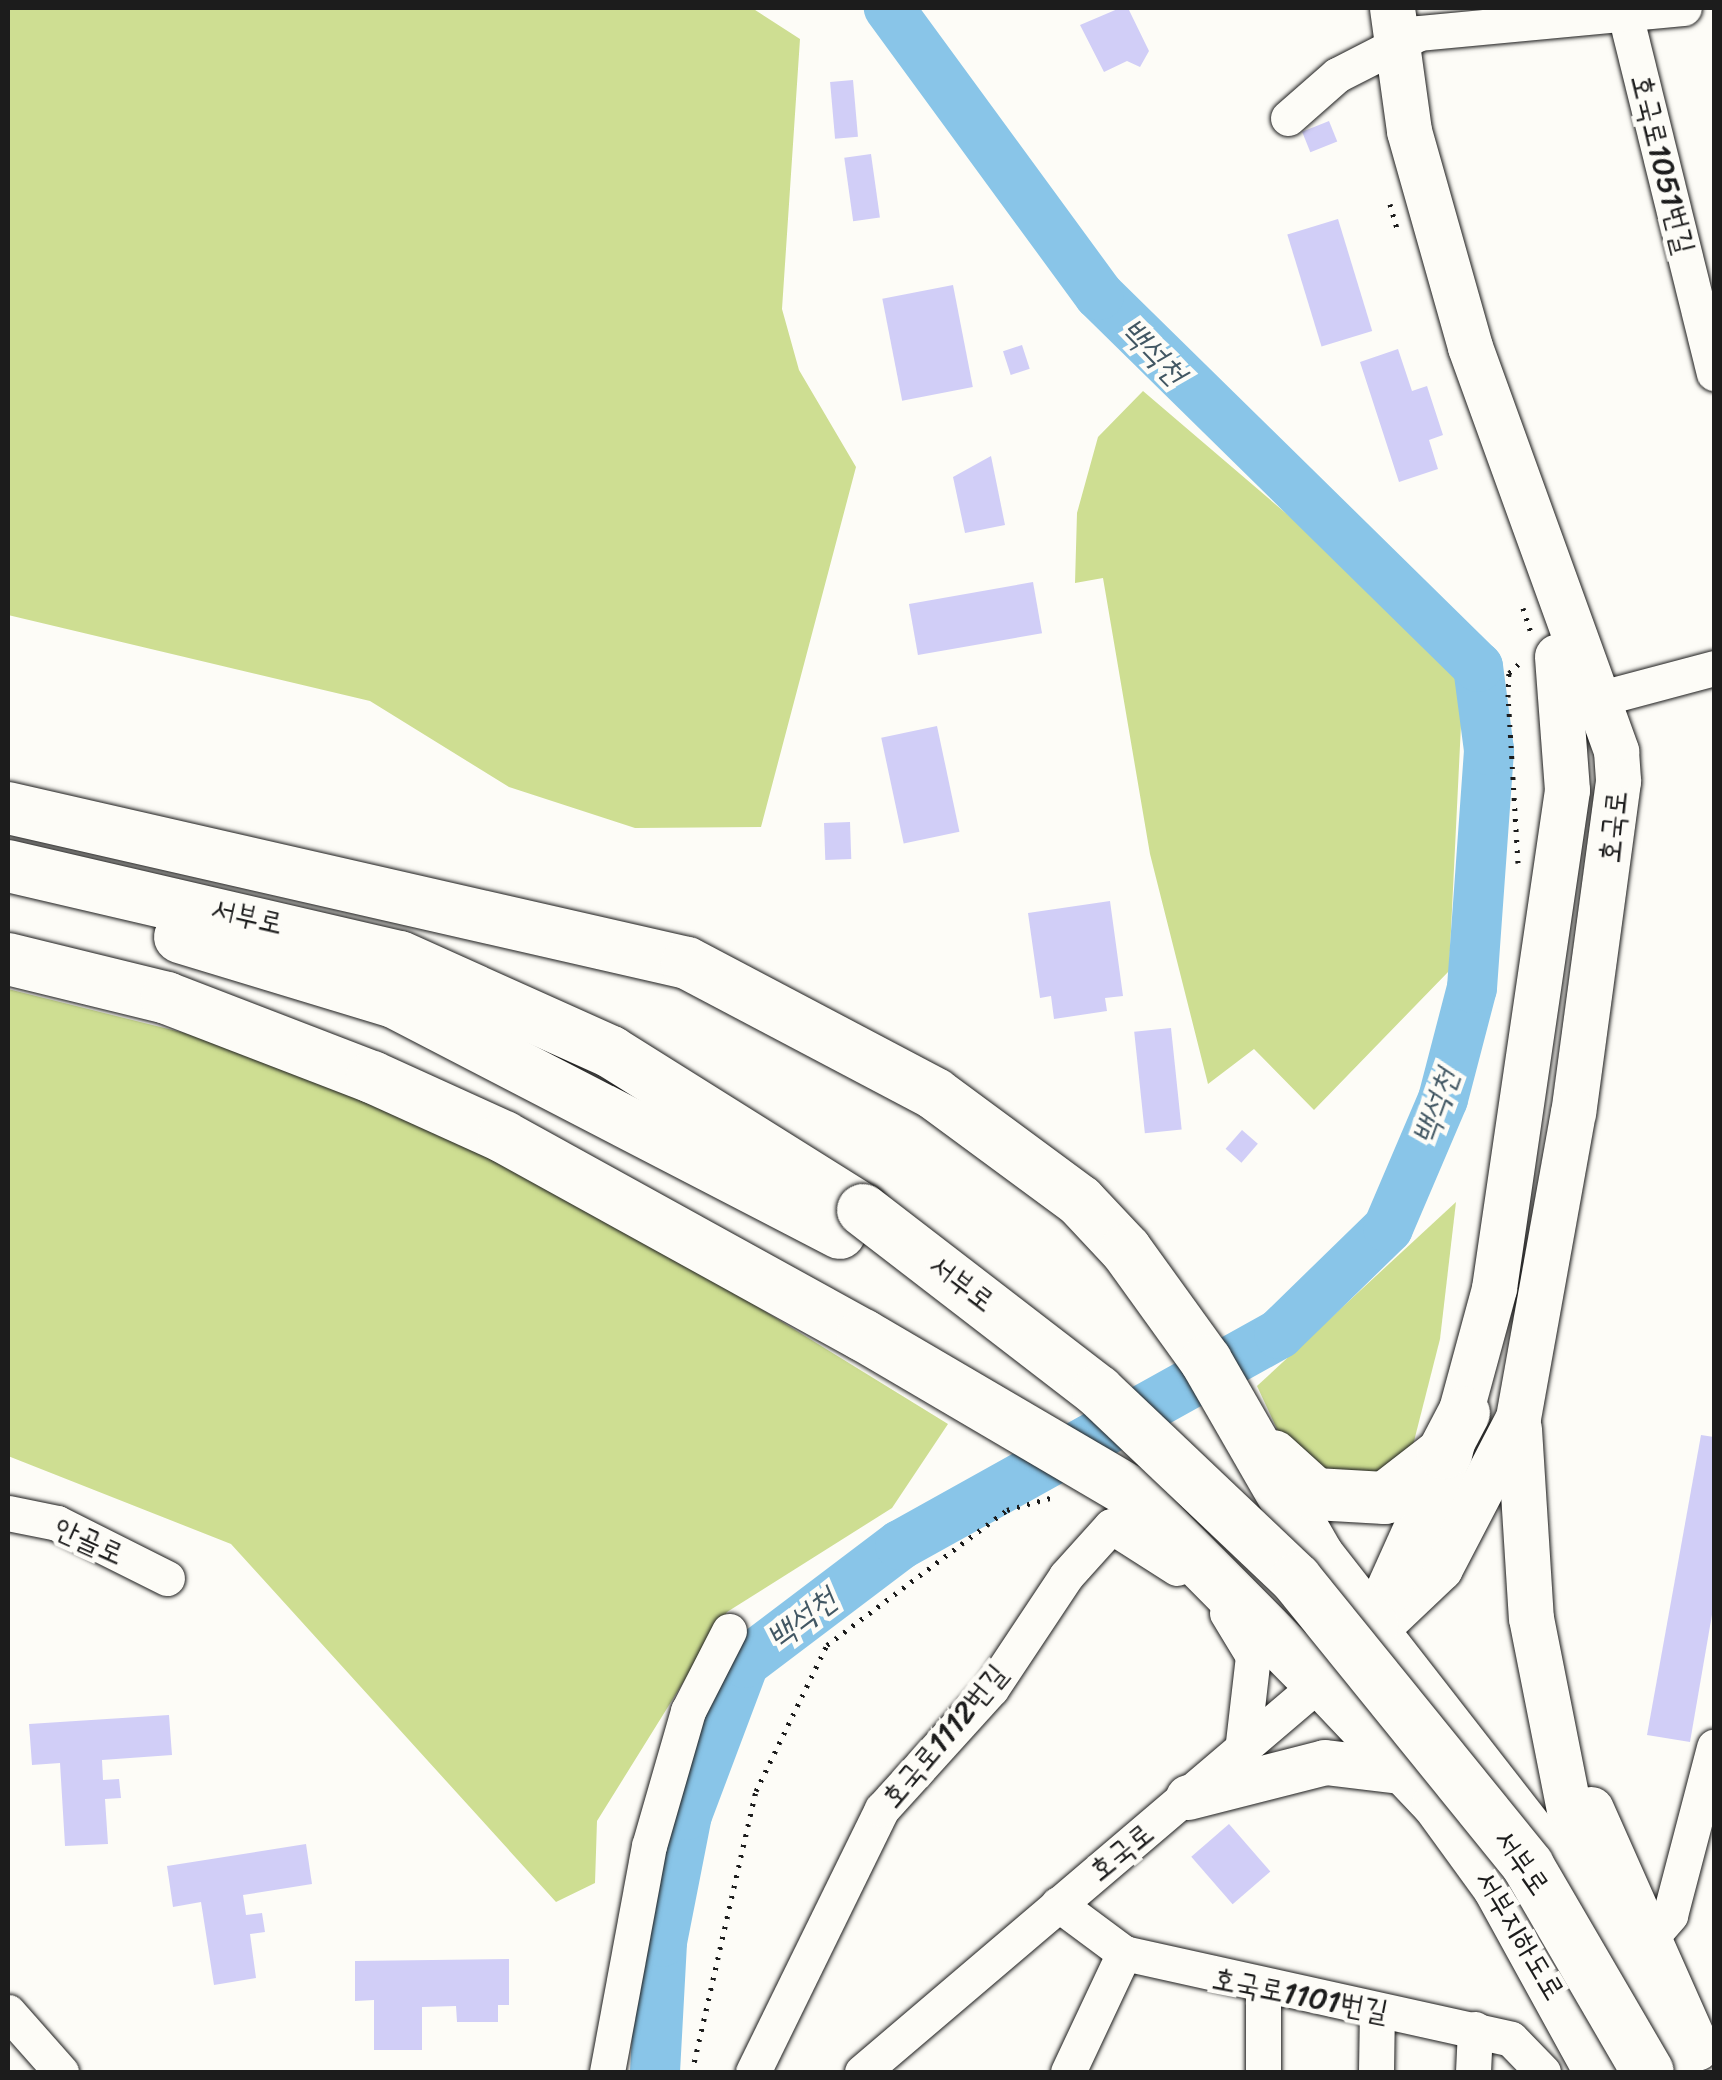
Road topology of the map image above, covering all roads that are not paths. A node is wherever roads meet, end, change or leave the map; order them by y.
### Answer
1 (1365, 8) edge
2 (1684, 8) edge
3 (1626, 14) junction
4 (1385, 35) edge
5 (1288, 118) dead end
6 (1714, 373) edge
7 (1714, 668) edge
8 (1594, 700) junction
9 (8, 808) edge
10 (8, 866) edge
11 (8, 898) edge
12 (8, 959) edge
13 (854, 1222) junction
14 (1464, 1413) junction
15 (1518, 1418) junction
16 (1244, 1423) junction
17 (1120, 1508) junction
18 (8, 1513) edge
19 (168, 1578) dead end
20 (1372, 1624) junction
21 (729, 1631) dead end
22 (1308, 1693) junction
23 (1550, 1704) junction
24 (1714, 1747) edge
25 (1242, 1751) junction
26 (1418, 1790) junction
27 (1188, 1797) junction
28 (1587, 1901) junction
29 (1058, 1904) junction
30 (1646, 1943) junction
31 (1124, 1953) junction
32 (1263, 1988) junction
33 (1377, 2010) junction
34 (8, 2012) edge
35 (1474, 2030) junction
36 (62, 2072) edge
37 (608, 2072) edge
38 (753, 2072) edge
39 (862, 2072) edge
40 (1068, 2072) edge
41 (1263, 2072) edge
42 (1376, 2072) edge
43 (1473, 2072) edge
44 (1543, 2072) edge
45 (1570, 2072) edge
46 (1596, 2072) edge
47 (1612, 2072) edge
48 (1648, 2072) edge
49 (1676, 2072) edge
50 (1708, 2072) edge

1 - 4 main road, 호국로
2 - 3 street
3 - 4 street
3 - 6 street, 호국로1051번길
4 - 5 street
4 - 8 main road, 호국로
4 - 14 main road, 호국로
7 - 8 street
8 - 15 main road, 호국로
9 - 16 highway
10 - 13 highway, 서부로
11 - 13 highway, 서부로
12 - 17 highway
13 - 47 highway, 서부로
13 - 48 highway, 서부로, bridge
14 - 16 highway
14 - 20 main road, 호국로
15 - 20 main road, 호국로
15 - 23 main road
16 - 20 highway
17 - 22 highway
17 - 25 street
17 - 38 street, 호국로1112번길
18 - 19 street, 안골로
20 - 22 main road, 호국로
20 - 28 main road, 서부로
21 - 37 street
22 - 25 street, 호국로
22 - 26 main road
23 - 28 main road
23 - 30 main road
24 - 30 street
25 - 27 street, 호국로
26 - 27 main road
26 - 45 main road
26 - 46 main road, 서부지하도로
27 - 29 street, 호국로
28 - 49 main road
29 - 31 street, 호국로1101번길
29 - 39 street, 호국로
30 - 50 main road
31 - 32 street, 호국로1101번길
31 - 40 street
32 - 33 street, 호국로1101번길
32 - 41 street
33 - 35 street, 호국로1101번길
33 - 42 street
34 - 36 street
35 - 43 street
35 - 44 street, 호국로1101번길

